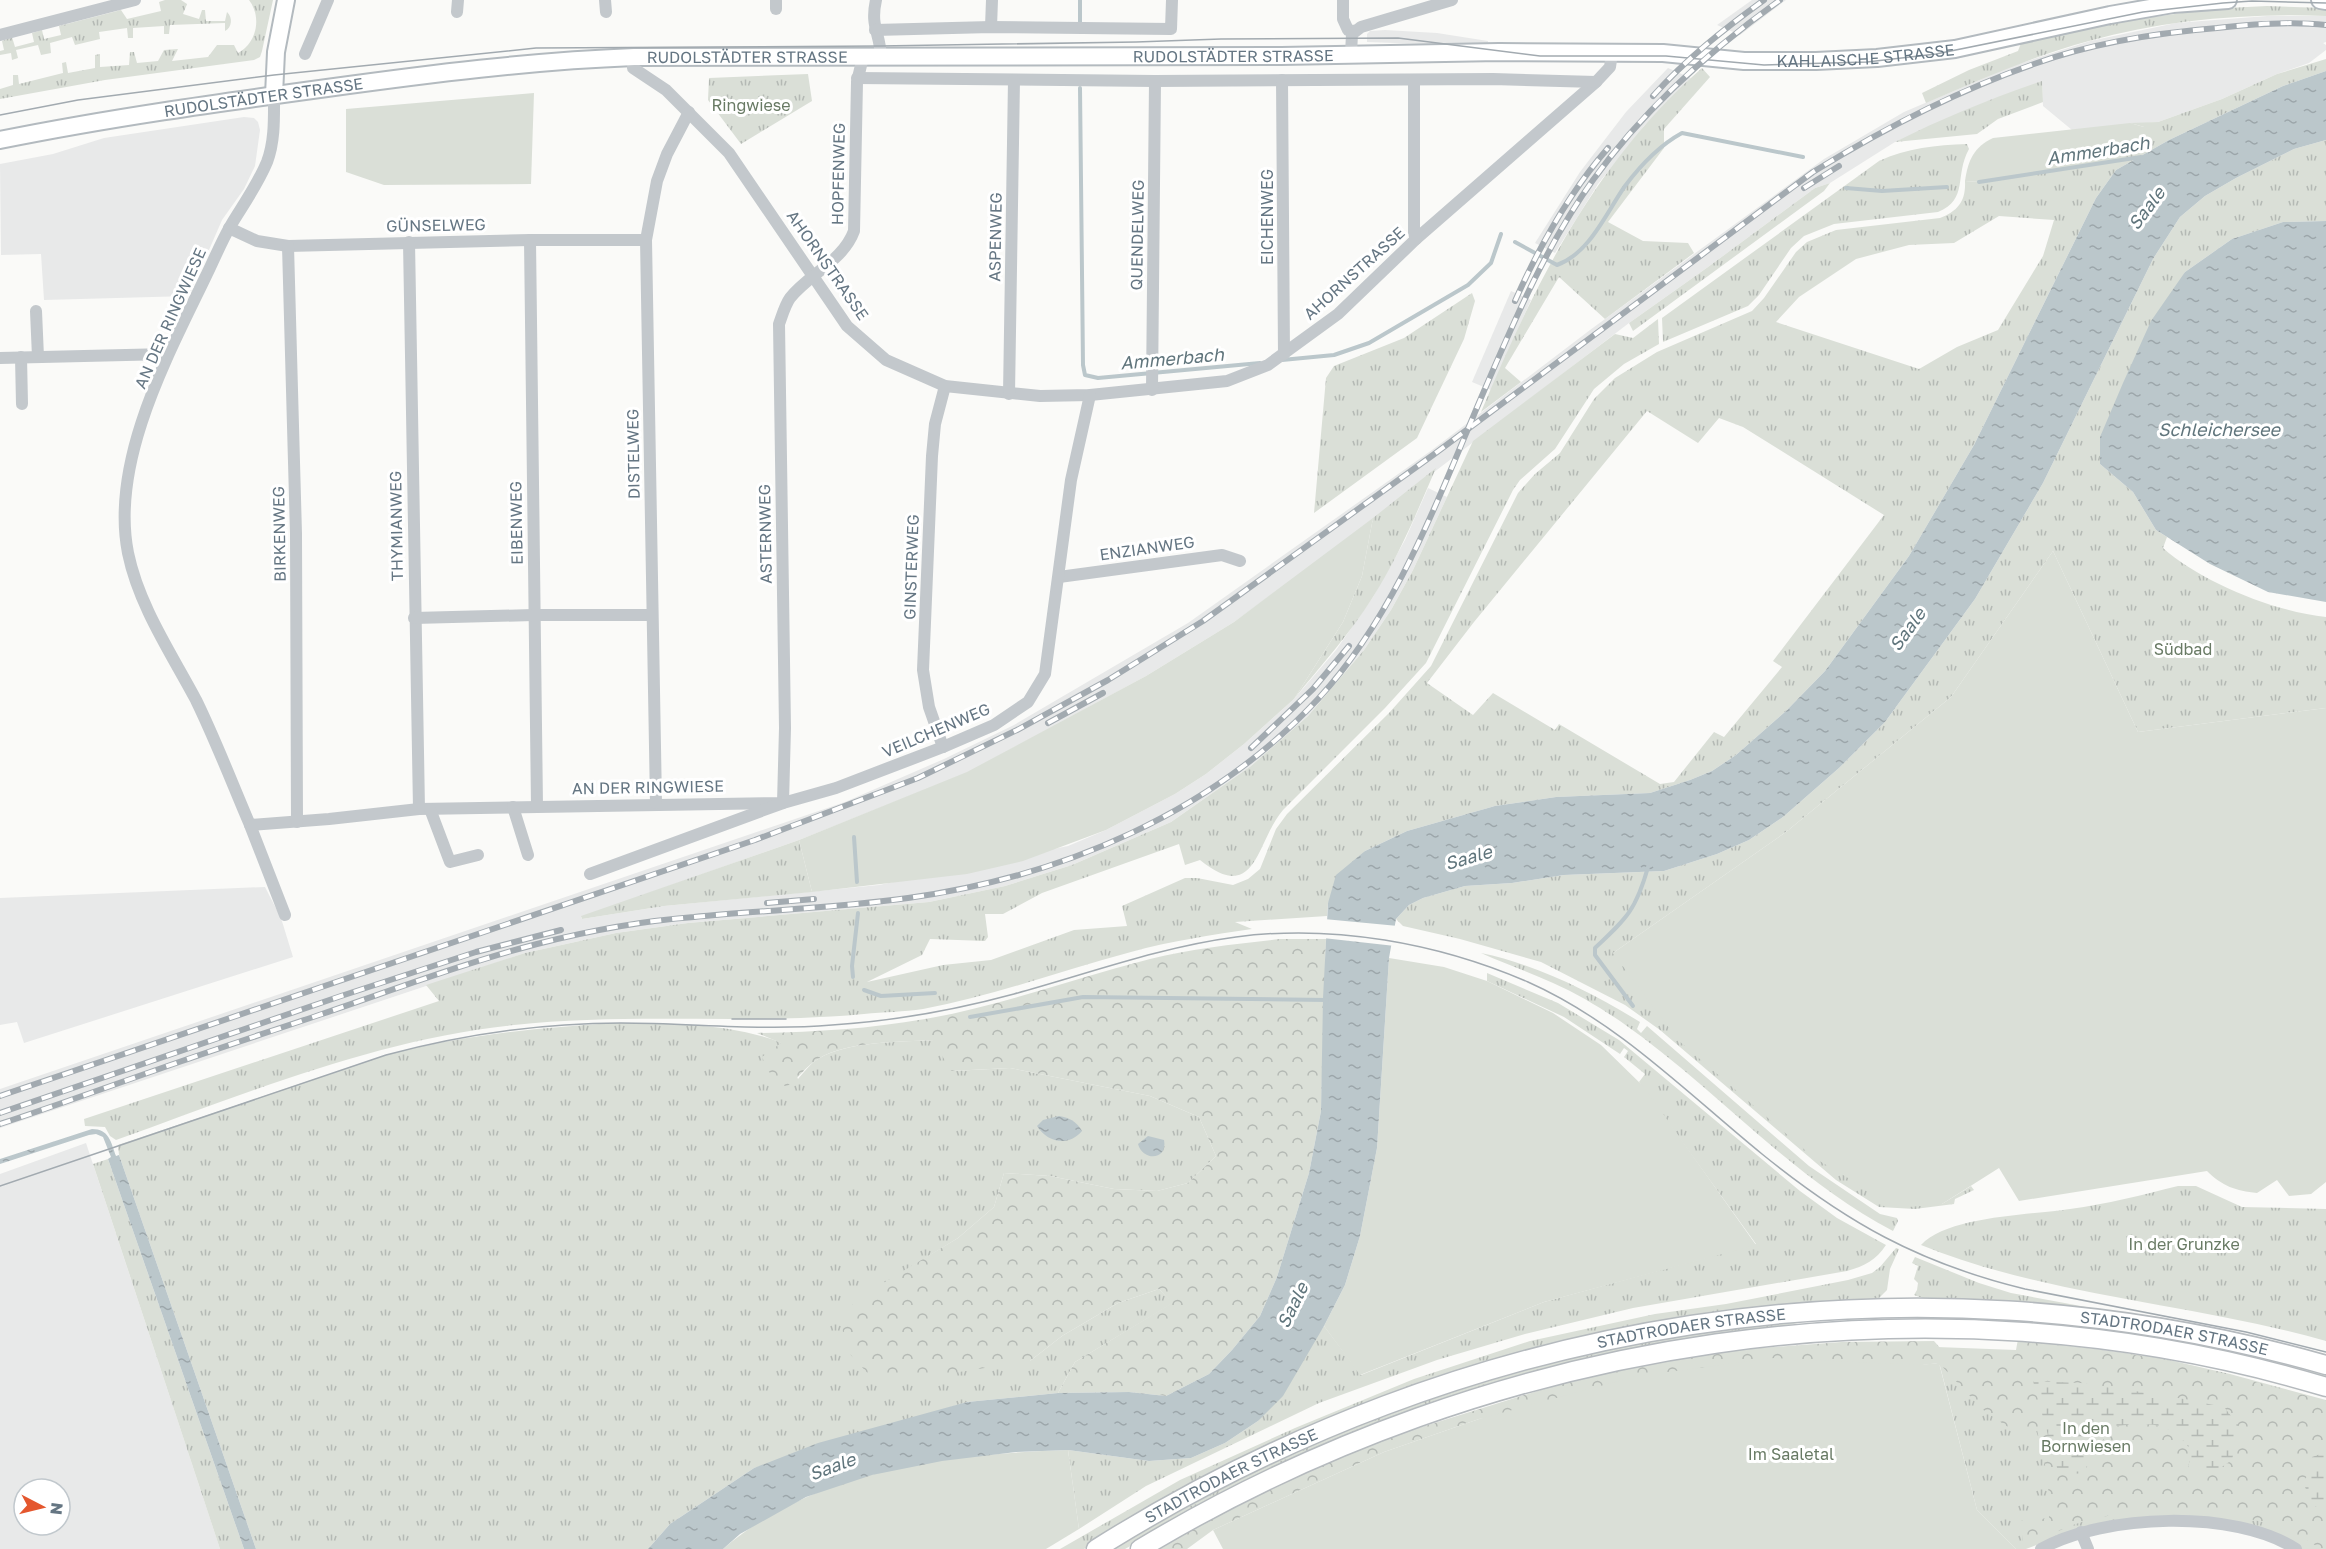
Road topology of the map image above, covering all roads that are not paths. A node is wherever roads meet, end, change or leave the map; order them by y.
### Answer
1 (135, 0) edge
2 (286, 0) edge
3 (328, 0) edge
4 (876, 0) edge
5 (992, 0) edge
6 (1172, 0) edge
7 (1343, 0) edge
8 (1452, 0) edge
9 (2228, 0) edge
10 (2319, 0) edge
11 (2326, 0) edge
12 (1434, 3) edge
13 (991, 27) junction
14 (874, 30) junction
15 (1354, 31) junction
16 (0, 35) edge
17 (1499, 52) joint
18 (1612, 52) junction
19 (305, 54) dead end
20 (1351, 54) junction
21 (634, 57) junction
22 (863, 57) junction
23 (881, 57) junction
24 (1014, 80) junction
25 (1282, 80) junction
26 (1155, 81) junction
27 (1414, 81) junction
28 (857, 82) junction
29 (1596, 82) junction
30 (274, 95) junction
31 (689, 112) junction
32 (0, 140) edge
33 (229, 228) junction
34 (1416, 239) junction
35 (530, 240) junction
36 (646, 240) junction
37 (409, 242) junction
38 (288, 246) junction
39 (812, 277) junction
40 (36, 311) dead end
41 (168, 354) junction
42 (1282, 355) junction
43 (21, 357) junction
44 (38, 357) junction
45 (0, 358) edge
46 (1152, 380) junction
47 (945, 386) junction
48 (1009, 394) junction
49 (1090, 395) junction
50 (22, 404) dead end
51 (1240, 561) dead end
52 (1059, 577) junction
53 (533, 615) junction
54 (652, 615) junction
55 (414, 618) junction
56 (943, 747) junction
57 (783, 802) junction
58 (656, 803) junction
59 (537, 806) junction
60 (513, 807) junction
61 (424, 809) junction
62 (297, 822) junction
63 (250, 825) junction
64 (478, 855) dead end
65 (528, 855) dead end
66 (590, 874) dead end
67 (285, 915) dead end
68 (2326, 1365) edge
69 (2326, 1387) edge
70 (2081, 1532) junction
71 (1096, 1549) edge
72 (1140, 1549) edge
73 (2042, 1549) edge
74 (2088, 1549) edge
75 (2296, 1549) edge

1 - 16 street
2 - 30 main road
3 - 19 street
4 - 14 street
5 - 13 street
6 - 13 street
7 - 15 street
8 - 12 street
9 - 18 main road, KAHLAISCHE STRASSE
10 - 11 main road
12 - 15 street
13 - 14 street
14 - 23 street
15 - 20 street
17 - 18 main road, KAHLAISCHE STRASSE
17 - 20 main road, RUDOLSTÄDTER STRASSE
18 - 29 street, AHORNSTRASSE
20 - 23 main road, RUDOLSTÄDTER STRASSE
21 - 22 main road, RUDOLSTÄDTER STRASSE
21 - 30 main road, RUDOLSTÄDTER STRASSE
21 - 31 street, AHORNSTRASSE
22 - 23 main road, RUDOLSTÄDTER STRASSE
22 - 28 street, HOPFENWEG
24 - 26 street, RUDOLSTÄDTER STRASSE
24 - 28 street, RUDOLSTÄDTER STRASSE
24 - 48 street, ASPENWEG
25 - 26 street, RUDOLSTÄDTER STRASSE
25 - 27 street, RUDOLSTÄDTER STRASSE
25 - 42 street, EICHENWEG
26 - 46 street, QUENDELWEG
27 - 29 street, RUDOLSTÄDTER STRASSE
27 - 34 street
28 - 39 street, HOPFENWEG
29 - 34 street, AHORNSTRASSE
30 - 32 main road, RUDOLSTÄDTER STRASSE
30 - 33 street, AN DER RINGWIESE
31 - 36 street, DISTELWEG
31 - 39 street, AHORNSTRASSE
33 - 38 street, GÜNSELWEG
33 - 41 street, AN DER RINGWIESE
34 - 42 street, AHORNSTRASSE
35 - 36 street, GÜNSELWEG
35 - 37 street, GÜNSELWEG
35 - 53 street, EIBENWEG
36 - 54 street, DISTELWEG
37 - 38 street, GÜNSELWEG
37 - 55 street, THYMIANWEG
38 - 62 street, BIRKENWEG
39 - 47 street, AHORNSTRASSE
39 - 57 street, ASTERNWEG
40 - 44 street
41 - 44 street
41 - 63 street, AN DER RINGWIESE
42 - 46 street, AHORNSTRASSE
43 - 44 street
43 - 45 street
43 - 50 street
46 - 49 street, AHORNSTRASSE
47 - 48 street, AHORNSTRASSE
47 - 56 street, GINSTERWEG
48 - 49 street, AHORNSTRASSE
49 - 52 street, VEILCHENWEG
51 - 52 street, ENZIANWEG
52 - 56 street, VEILCHENWEG
53 - 54 street
53 - 55 street
53 - 59 street, EIBENWEG
54 - 58 street, DISTELWEG
55 - 61 street, THYMIANWEG
56 - 57 street, VEILCHENWEG
57 - 58 street, AN DER RINGWIESE
57 - 66 street, VEILCHENWEG
58 - 59 street, AN DER RINGWIESE
59 - 60 street, AN DER RINGWIESE
60 - 61 street, AN DER RINGWIESE
60 - 65 street
61 - 62 street, AN DER RINGWIESE
61 - 64 street
62 - 63 street, AN DER RINGWIESE
63 - 67 street, AN DER RINGWIESE
68 - 71 main road, STADTRODAER STRASSE
69 - 72 main road, STADTRODAER STRASSE
70 - 73 street
70 - 74 street
70 - 75 street

